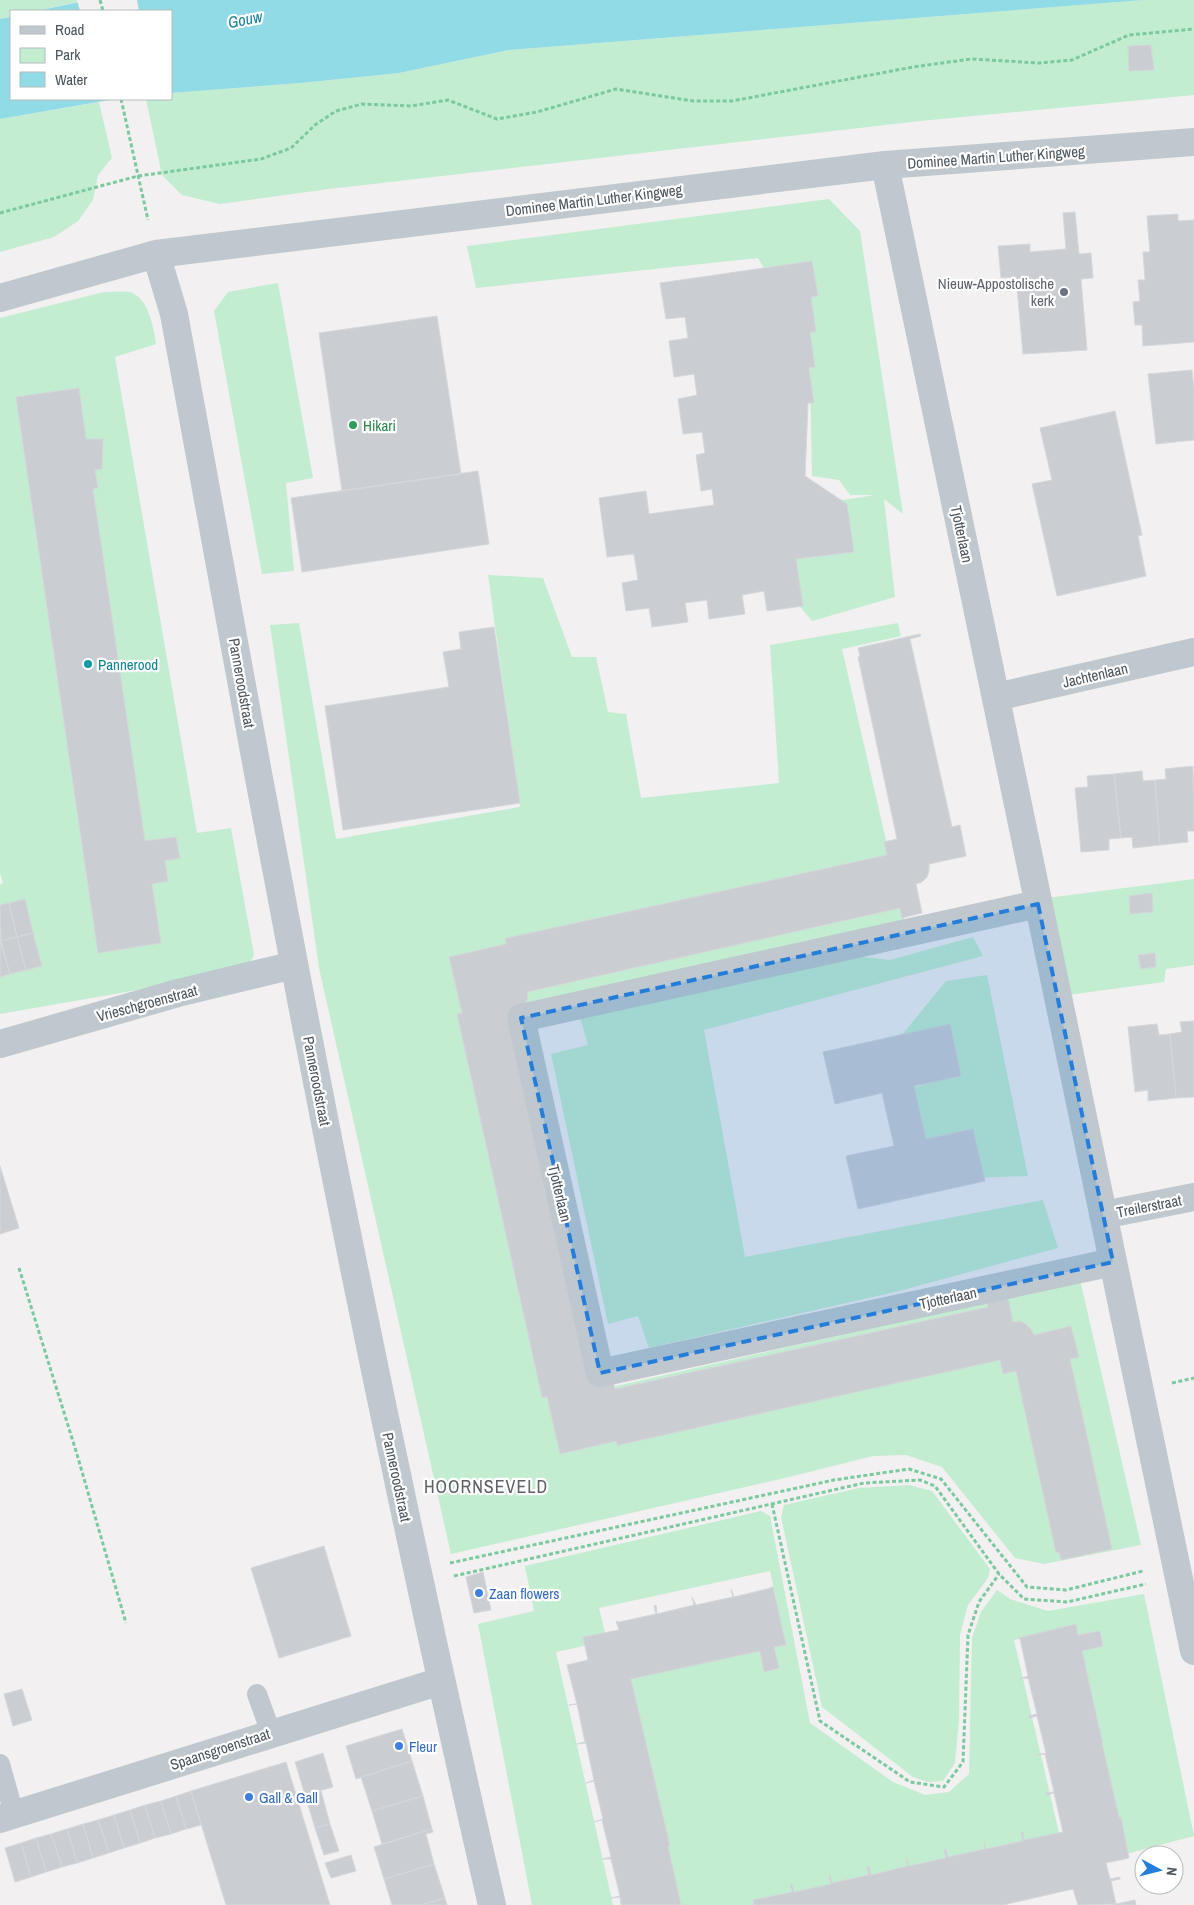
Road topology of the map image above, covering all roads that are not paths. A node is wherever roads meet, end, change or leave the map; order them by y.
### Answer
1 (1194, 142) edge
2 (885, 165) junction
3 (156, 254) junction
4 (0, 298) edge
5 (1194, 652) edge
6 (996, 698) junction
7 (1038, 904) junction
8 (294, 965) junction
9 (0, 1044) edge
10 (1194, 1198) edge
11 (1103, 1215) junction
12 (1113, 1262) junction
13 (1194, 1651) edge
14 (440, 1681) junction
15 (257, 1694) dead end
16 (272, 1733) junction
17 (0, 1764) edge
18 (7, 1817) edge
19 (492, 1905) edge

1 - 2 street, Dominee Martin Luther Kingweg
2 - 3 street, Dominee Martin Luther Kingweg
2 - 6 street, Tjotterlaan
3 - 4 street, Dominee Martin Luther Kingweg
3 - 8 street, Panneroodstraat
5 - 6 street, Jachtenlaan
6 - 7 street, Tjotterlaan
7 - 11 street, Tjotterlaan
7 - 12 street, Tjotterlaan
8 - 9 street, Vrieschgroenstraat
8 - 14 street, Panneroodstraat
10 - 11 street, Treilerstraat
11 - 12 street, Tjotterlaan
12 - 13 street, Tjotterlaan
14 - 16 street, Spaansgroenstraat
14 - 19 street, Panneroodstraat
15 - 16 lane
16 - 18 street, Spaansgroenstraat
17 - 18 lane

